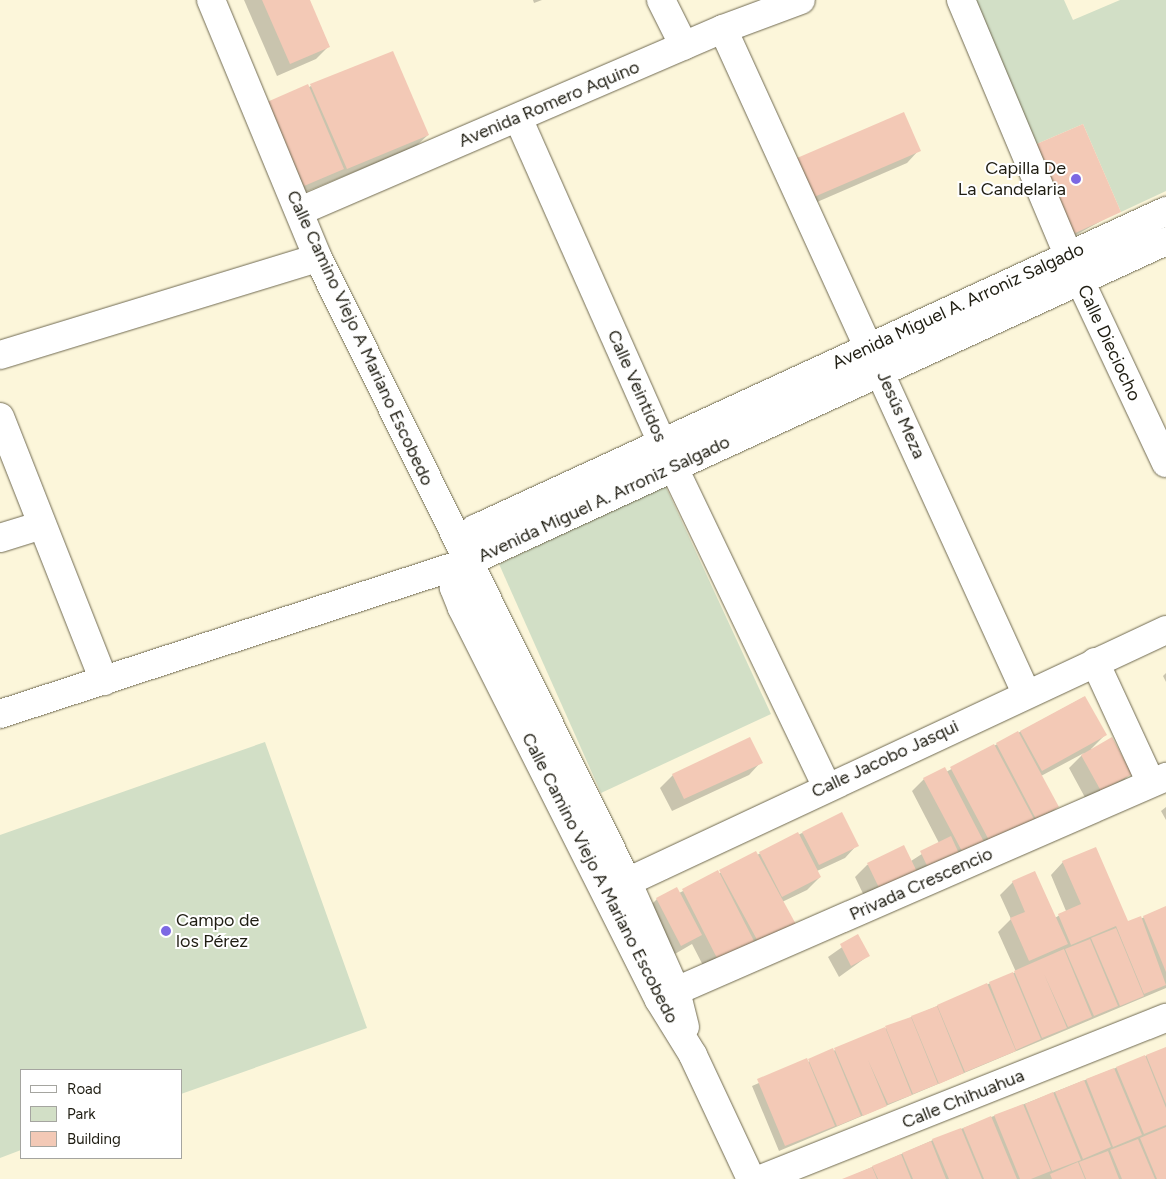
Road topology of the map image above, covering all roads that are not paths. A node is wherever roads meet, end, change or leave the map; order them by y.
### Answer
1 (211, 0) edge
2 (661, 0) edge
3 (801, 0) edge
4 (961, 0) edge
5 (723, 29) junction
6 (684, 46) junction
7 (518, 118) junction
8 (300, 211) junction
9 (1166, 211) edge
10 (1166, 241) edge
11 (318, 258) junction
12 (1073, 267) junction
13 (0, 355) edge
14 (875, 359) junction
15 (0, 417) edge
16 (668, 454) junction
17 (1166, 463) edge
18 (39, 526) junction
19 (0, 538) edge
20 (466, 563) junction
21 (1166, 630) edge
22 (1096, 662) junction
23 (104, 681) junction
24 (1026, 693) junction
25 (0, 714) edge
26 (1159, 780) edge
27 (826, 786) junction
28 (617, 887) junction
29 (676, 991) junction
30 (1166, 1018) edge
31 (693, 1055) junction
32 (750, 1179) edge
33 (761, 1179) edge

1 - 8 street, Calle Camino Viejo A Mariano Escobedo
2 - 6 street
3 - 5 street, Avenida Romero Aquino
4 - 12 street, Calle Dieciocho
5 - 6 street, Avenida Romero Aquino
5 - 14 street, Jesús Meza
6 - 7 street, Avenida Romero Aquino
7 - 8 street, Avenida Romero Aquino
7 - 16 street, Calle Veintidos
8 - 11 street, Calle Camino Viejo A Mariano Escobedo
9 - 12 street, Avenida Miguel A. Arroniz Salgado
10 - 12 street, Avenida Miguel A. Arroniz Salgado
11 - 13 street
11 - 20 street, Calle Camino Viejo A Mariano Escobedo
12 - 14 street, Avenida Miguel A. Arroniz Salgado
12 - 17 street, Calle Dieciocho
14 - 16 street, Avenida Miguel A. Arroniz Salgado
14 - 24 street, Jesús Meza
15 - 18 street
16 - 20 street, Avenida Miguel A. Arroniz Salgado
16 - 27 street, Calle Veintidos
18 - 19 street
18 - 23 street
20 - 23 street
20 - 28 street, Calle Camino Viejo A Mariano Escobedo
21 - 22 street, Calle Jacobo Jasqui
22 - 24 street, Calle Jacobo Jasqui
22 - 26 street
23 - 25 street
24 - 27 street, Calle Jacobo Jasqui
26 - 29 street, Privada Crescencio
27 - 28 street, Calle Jacobo Jasqui
28 - 29 street, Calle Camino Viejo A Mariano Escobedo
28 - 31 street, Calle Camino Viejo A Mariano Escobedo
29 - 31 street, Calle Camino Viejo A Mariano Escobedo
30 - 33 street, Calle Chihuahua
31 - 32 street

